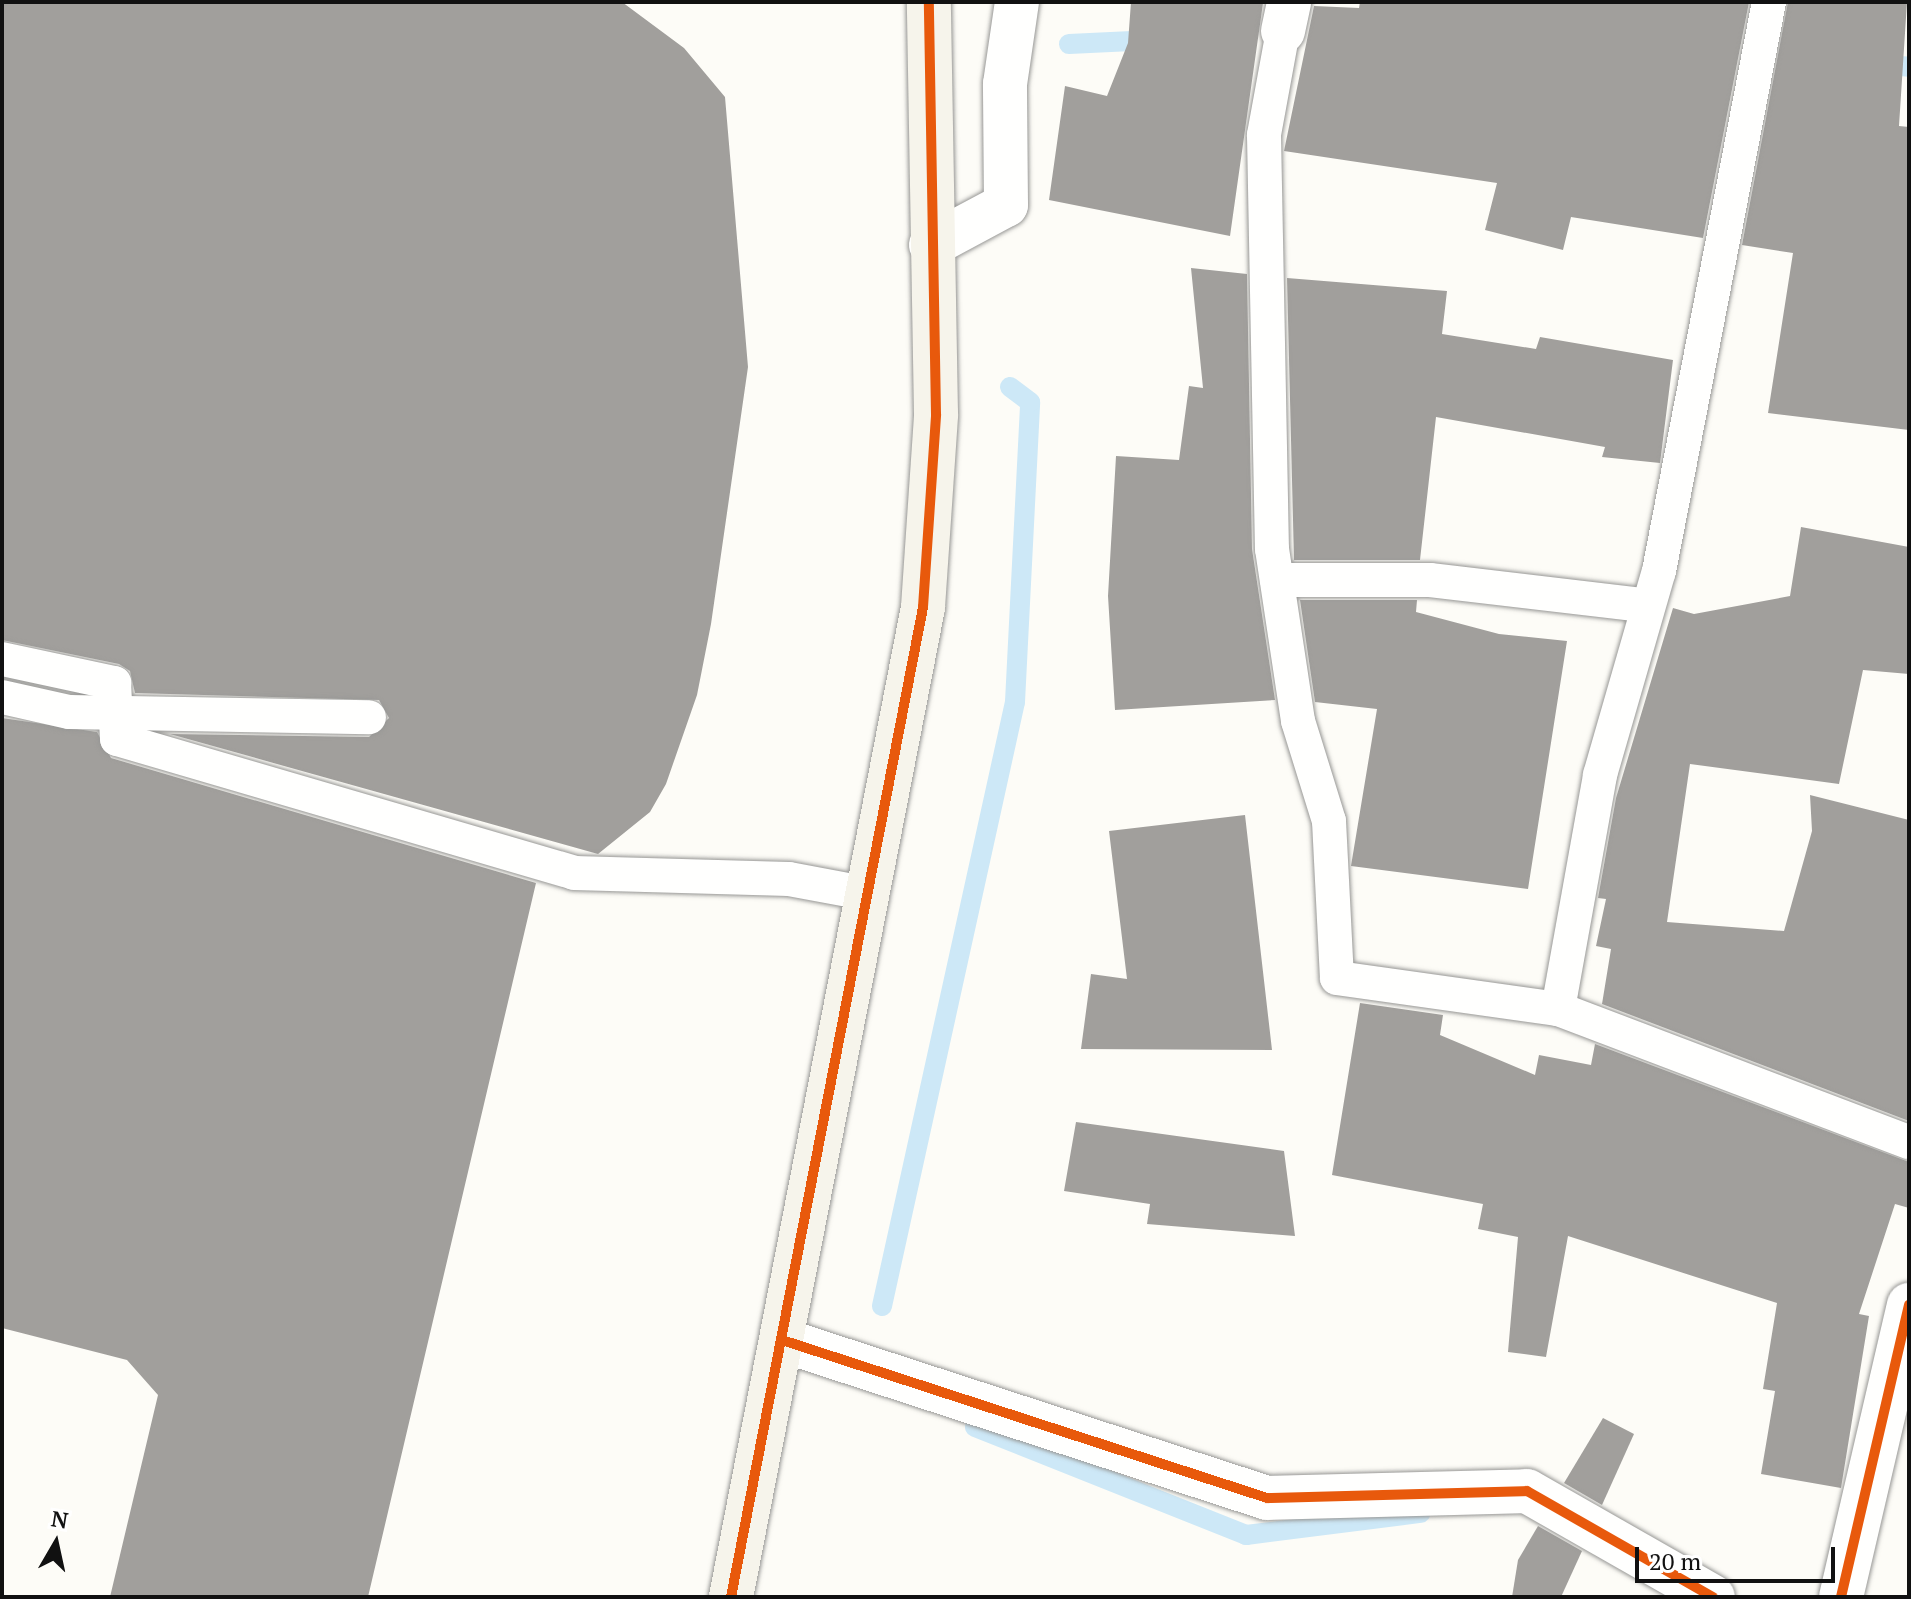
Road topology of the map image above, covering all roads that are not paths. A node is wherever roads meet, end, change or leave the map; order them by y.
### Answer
1 (929, 2) edge
2 (1017, 2) edge
3 (1769, 2) edge
4 (1286, 17) edge
5 (931, 245) junction
6 (1277, 580) junction
7 (1644, 605) junction
8 (2, 659) edge
9 (2, 697) edge
10 (369, 717) dead end
11 (869, 894) junction
12 (1558, 1009) junction
13 (1909, 1142) edge
14 (1909, 1305) edge
15 (782, 1340) junction
16 (731, 1597) edge
17 (1713, 1597) edge
18 (1841, 1597) edge

1 - 5 street
2 - 5 street
3 - 7 lane
4 - 6 lane
5 - 11 street
6 - 7 lane
6 - 12 lane
7 - 12 lane
8 - 11 lane
9 - 10 lane
11 - 15 street
12 - 13 lane
14 - 18 street
15 - 16 street
15 - 17 street

